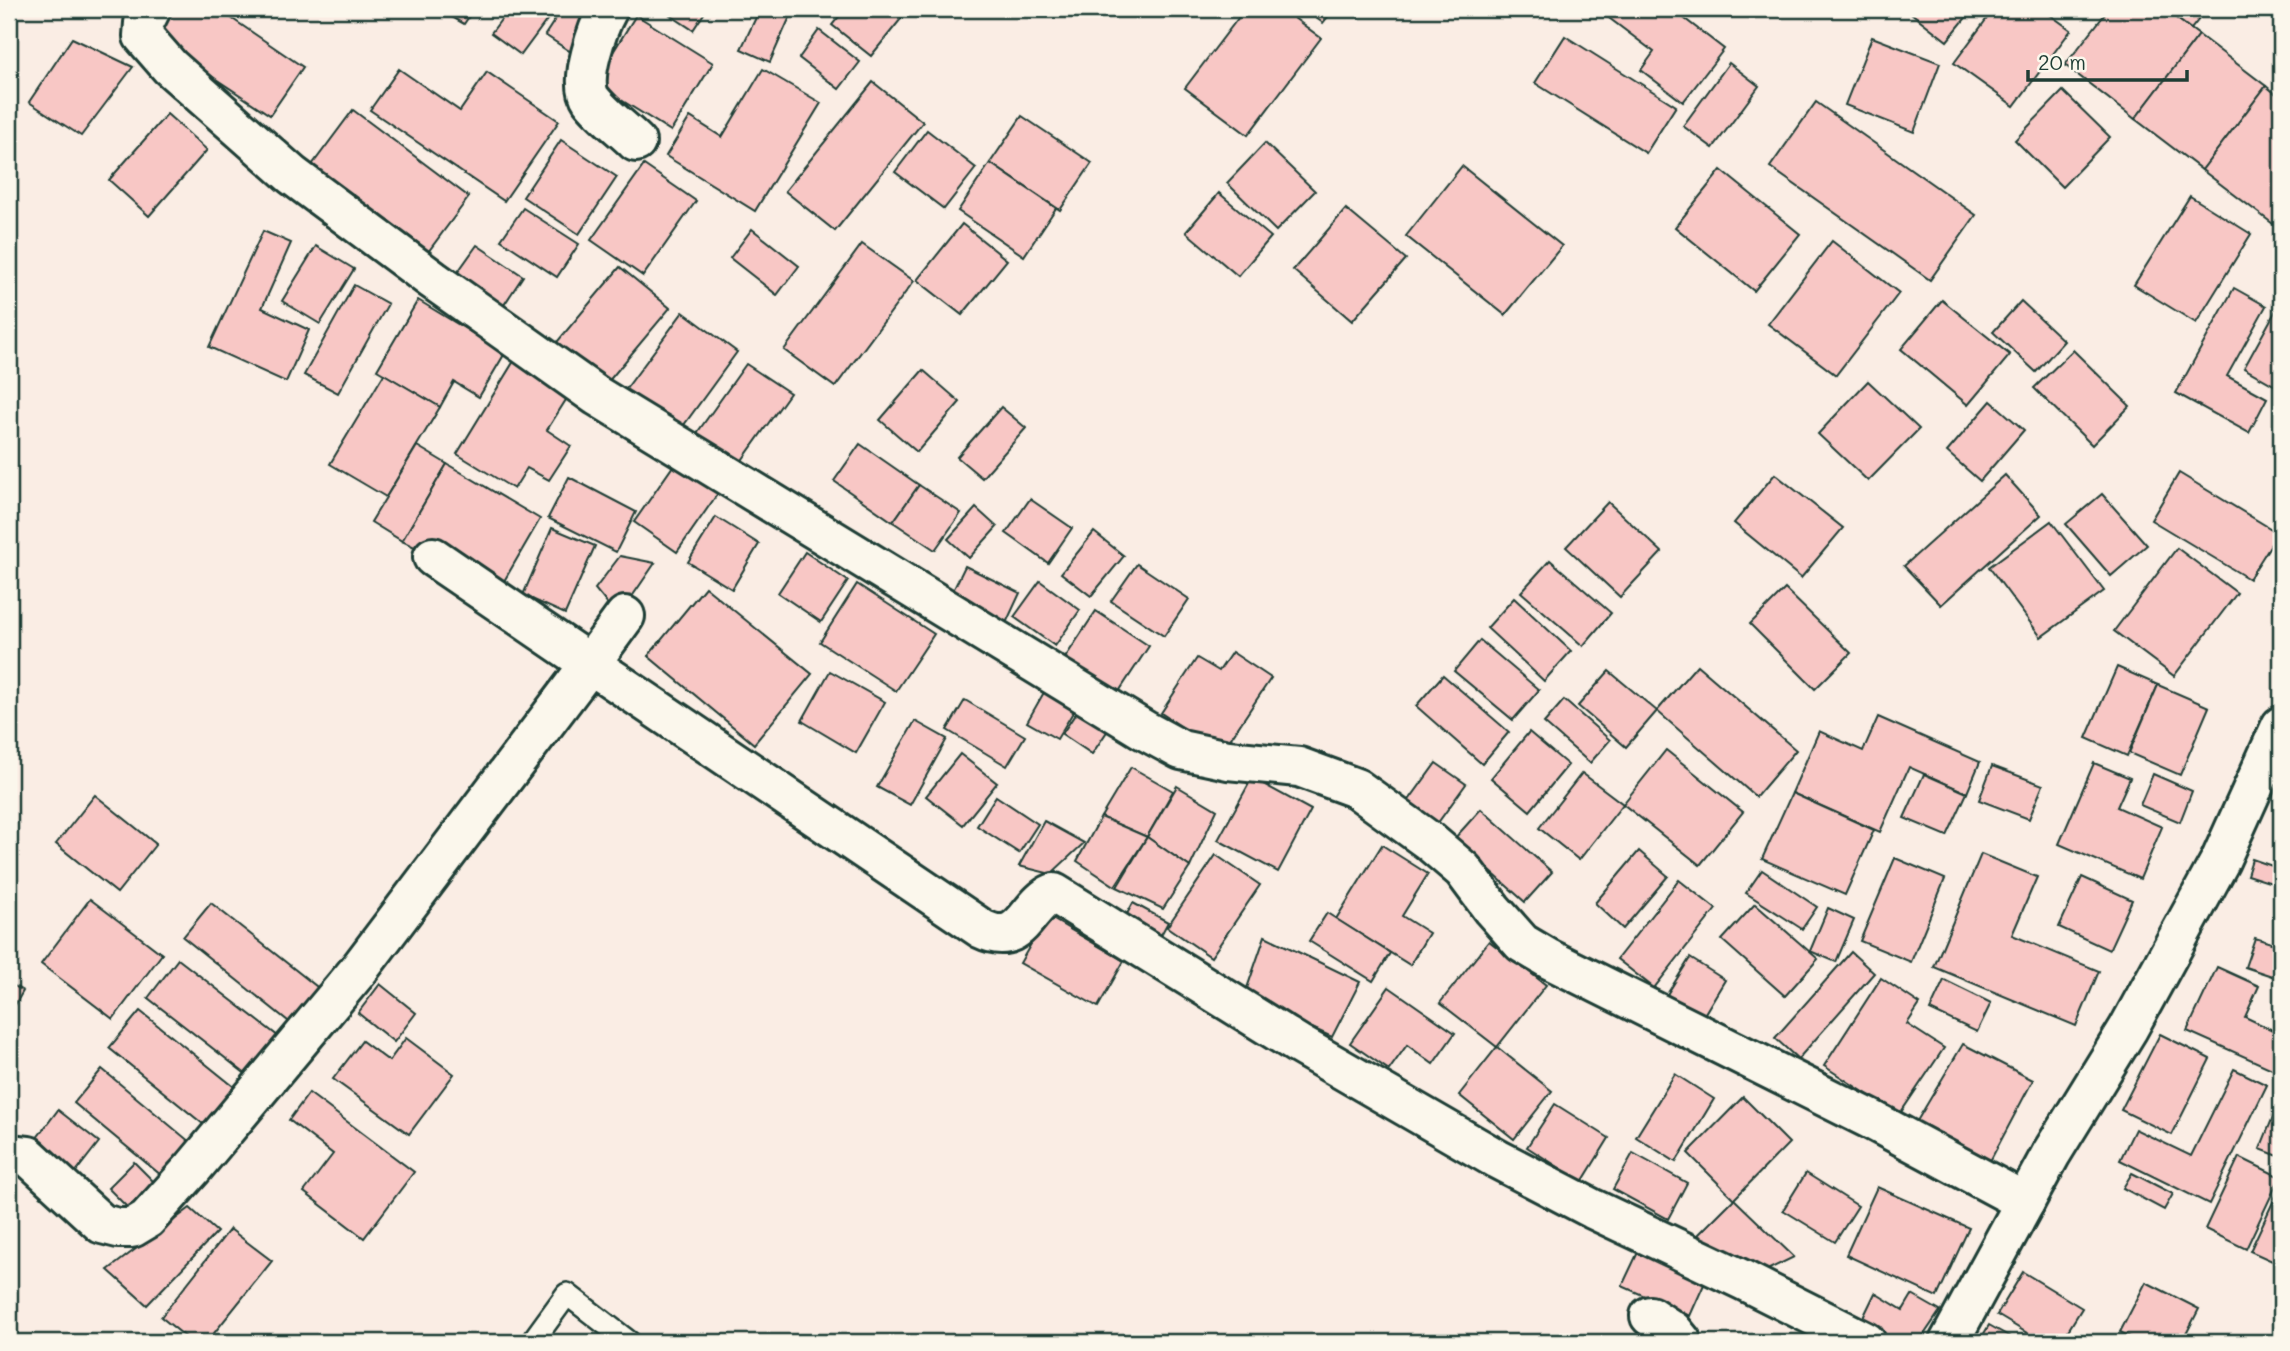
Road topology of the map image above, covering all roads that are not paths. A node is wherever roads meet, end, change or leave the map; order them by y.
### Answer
1 (151, 9) edge
2 (608, 9) edge
3 (636, 142) dead end
4 (433, 556) dead end
5 (625, 616) dead end
6 (590, 664) junction
7 (2281, 726) edge
8 (9, 1154) edge
9 (2025, 1202) junction
10 (1650, 1316) dead end
11 (532, 1342) edge
12 (629, 1342) edge
13 (1682, 1342) edge
14 (1866, 1342) edge
15 (1949, 1342) edge

1 - 9 street
2 - 3 street
4 - 6 street
5 - 6 street
6 - 8 street
6 - 14 street
7 - 9 street
9 - 15 street
10 - 13 street
11 - 12 lane

